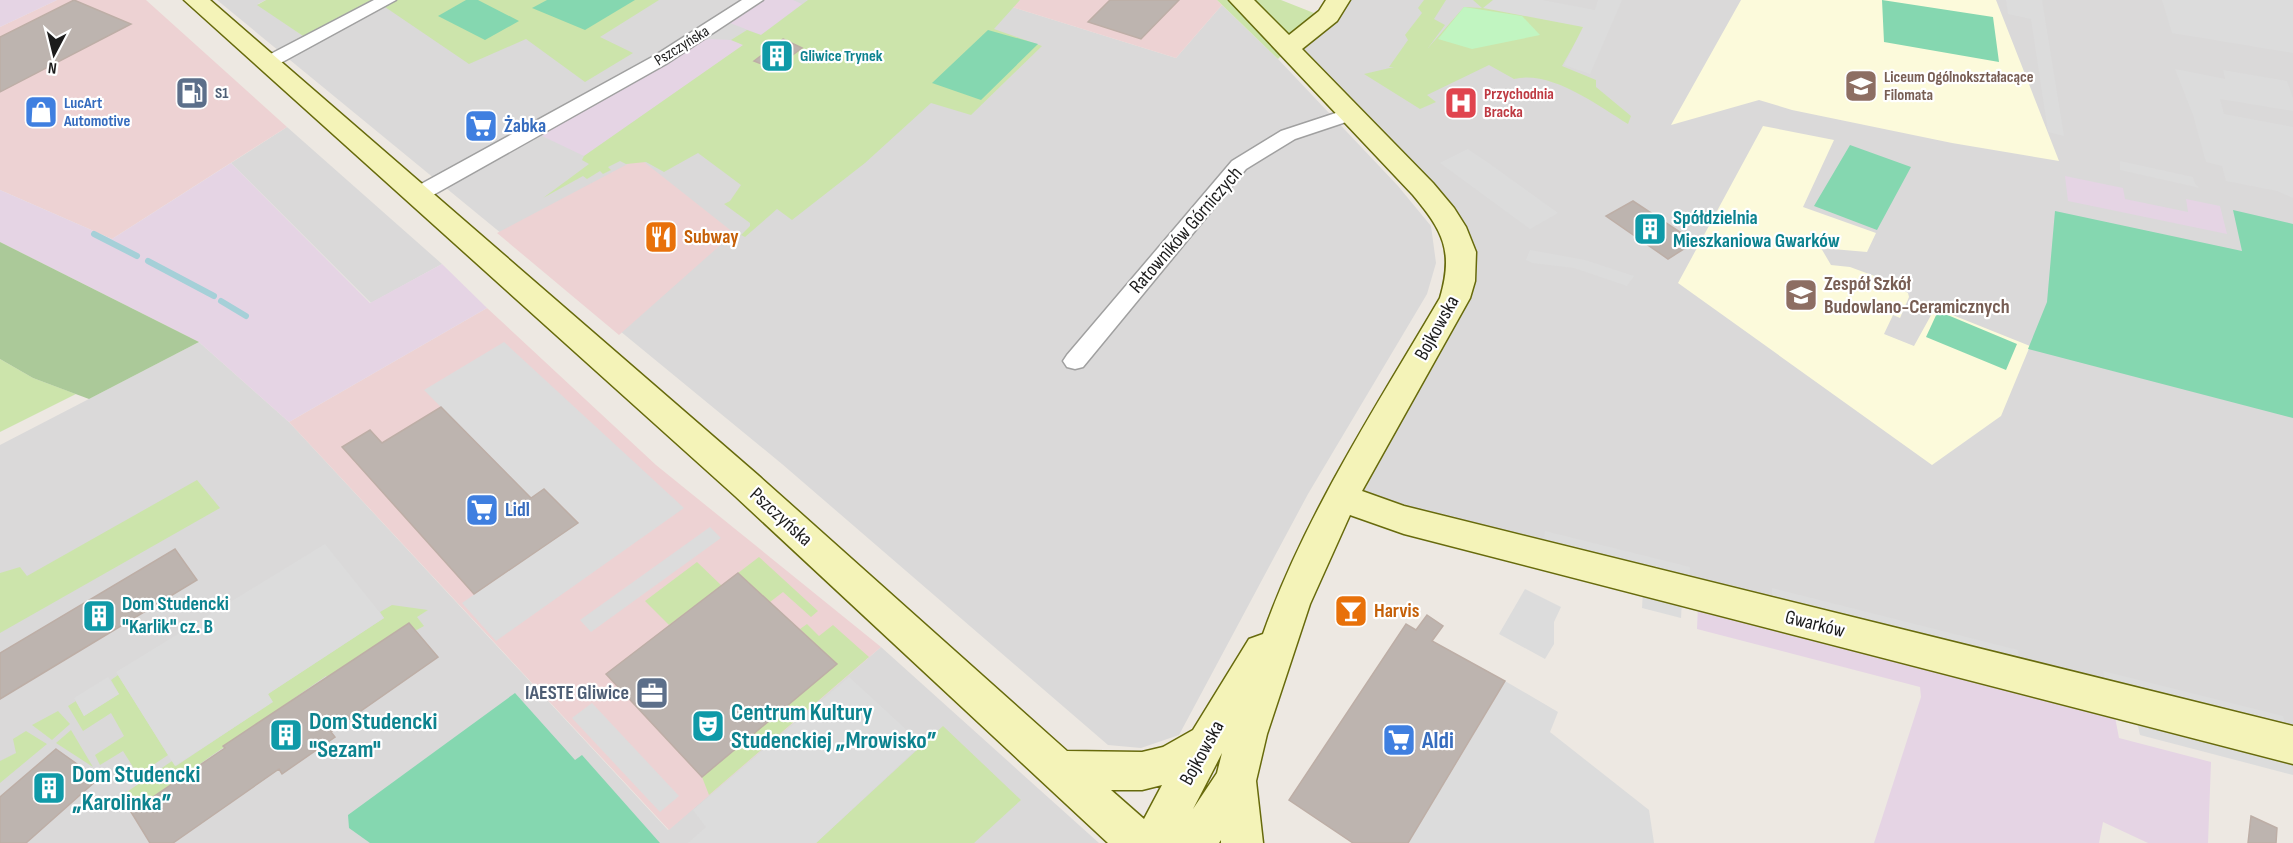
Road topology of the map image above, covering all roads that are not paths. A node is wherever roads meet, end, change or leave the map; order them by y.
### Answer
1 (196, 0) edge
2 (387, 0) edge
3 (754, 0) edge
4 (1241, 0) edge
5 (1338, 0) edge
6 (1287, 49) junction
7 (269, 62) junction
8 (1351, 114) junction
9 (418, 194) junction
10 (1075, 361) dead end
11 (1340, 498) junction
12 (1292, 604) junction
13 (1204, 744) junction
14 (2293, 745) edge
15 (1059, 770) junction
16 (1236, 781) junction
17 (1139, 843) edge
18 (1155, 843) edge
19 (1183, 843) edge
20 (1242, 843) edge

1 - 7 street, Pszczyńska
2 - 7 street
3 - 9 street, Pszczyńska
4 - 6 street, Bojkowska
5 - 6 street
6 - 8 street, Bojkowska
7 - 9 street, Pszczyńska
8 - 10 street, Ratowników Górniczych
8 - 11 street, Bojkowska
9 - 15 street, Pszczyńska
11 - 12 street, Bojkowska
11 - 14 street, Gwarków
12 - 13 street, Bojkowska
12 - 16 street, Bojkowska
13 - 15 street
13 - 18 street, Bojkowska
15 - 17 street, Pszczyńska
16 - 19 street, Bojkowska
16 - 20 street

